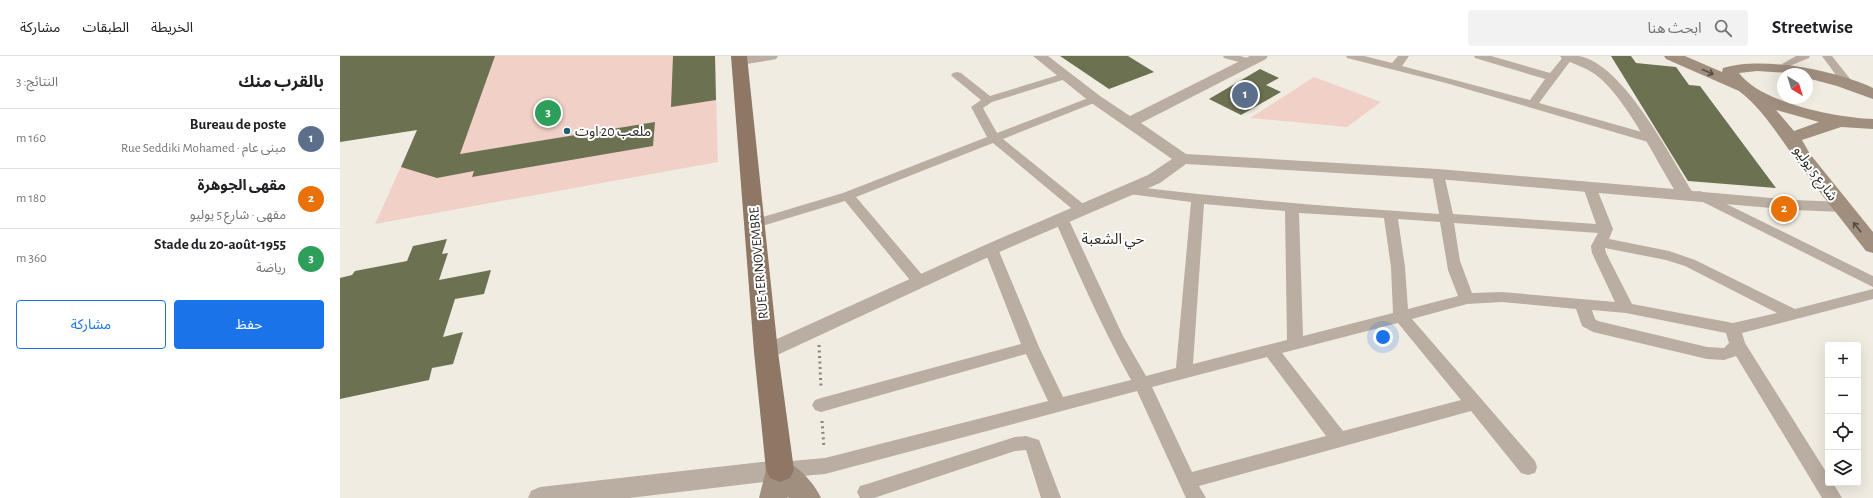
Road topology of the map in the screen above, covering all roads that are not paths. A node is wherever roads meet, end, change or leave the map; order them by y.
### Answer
1 (771, 56) edge
2 (1040, 56) edge
3 (1228, 56) edge
4 (1351, 56) edge
5 (1404, 56) edge
6 (1479, 56) edge
7 (1568, 56) edge
8 (1672, 56) edge
9 (1723, 56) edge
10 (1805, 56) edge
11 (1827, 56) edge
12 (740, 59) edge
13 (1255, 59) edge
14 (1749, 61) junction
15 (1787, 64) junction
16 (1395, 67) junction
17 (957, 75) dead end
18 (1065, 76) junction
19 (1552, 77) junction
20 (1845, 80) junction
21 (1748, 90) junction
22 (1873, 94) edge
23 (1095, 99) junction
24 (988, 100) junction
25 (1532, 105) junction
26 (1130, 122) junction
27 (1846, 123) junction
28 (1873, 124) edge
29 (1873, 128) edge
30 (994, 138) junction
31 (1791, 138) junction
32 (1652, 139) junction
33 (1182, 159) junction
34 (1438, 174) junction
35 (1590, 187) junction
36 (1129, 190) junction
37 (1692, 195) junction
38 (848, 196) junction
39 (1198, 199) junction
40 (1842, 207) junction
41 (1292, 208) junction
42 (1082, 210) junction
43 (1390, 214) junction
44 (1061, 218) junction
45 (1447, 220) junction
46 (754, 224) junction
47 (1603, 236) junction
48 (1873, 246) edge
49 (990, 249) junction
50 (918, 281) junction
51 (1873, 282) edge
52 (1873, 294) edge
53 (1467, 298) junction
54 (1582, 303) junction
55 (1626, 308) junction
56 (1794, 315) junction
57 (1401, 316) junction
58 (1735, 336) junction
59 (1295, 344) junction
60 (1031, 347) junction
61 (1271, 350) junction
62 (766, 352) junction
63 (1184, 373) junction
64 (1142, 384) junction
65 (1475, 403) junction
66 (821, 405) dead end
67 (1059, 406) junction
68 (1339, 440) junction
69 (1528, 467) dead end
70 (780, 470) junction
71 (867, 492) dead end
72 (1190, 493) edge
73 (1830, 497) edge
74 (540, 498) edge
75 (773, 498) edge
76 (806, 498) edge
77 (1051, 498) edge

1 - 12 street
2 - 18 street
3 - 13 street
4 - 16 street
5 - 16 street
6 - 19 street
7 - 19 street
7 - 32 street
8 -> 21 main road
9 - 14 main road
10 - 15 street
11 - 20 street
12 - 46 main road, RUE 1ER NOVEMBRE
13 - 26 street
14 - 15 main road
14 - 21 main road, شارع 5 يوليو
15 - 20 main road
16 - 25 street
17 - 24 street
18 - 23 street
18 - 24 street
19 - 25 street
20 - 22 main road
21 - 27 main road
21 - 31 main road, شارع 5 يوليو
23 - 26 street
23 - 30 street
24 - 30 street
25 - 32 street
26 - 33 street
27 - 28 main road
27 - 29 main road
27 - 31 main road, شارع 5 يوليو
30 - 38 street
30 - 42 street
31 - 40 main road, شارع 5 يوليو
32 - 37 street
33 - 34 street
33 - 36 street
34 - 35 street
34 - 45 street
35 - 37 street
35 - 47 street
36 - 39 street
36 - 42 street
37 - 40 street
37 - 51 street
38 - 46 street
38 - 50 street
39 - 41 street
39 - 63 street
48 -> 40 main road, شارع 5 يوليو
41 - 43 street
41 - 59 street
42 - 44 street
43 - 45 street
43 - 57 street
44 - 49 street
44 - 64 street
45 - 47 street
45 - 53 street
46 - 62 main road, RUE 1ER NOVEMBRE
47 - 55 street
47 - 56 street
49 - 50 street
49 - 60 street
50 - 62 street
52 - 56 street
53 - 54 street
53 - 57 street
54 - 55 street
54 - 58 street
55 - 58 street
56 - 58 street
57 - 59 street
57 - 65 street
58 - 73 street
59 - 61 street
60 - 66 street
60 - 67 street
61 - 63 street
61 - 68 street
62 - 70 main road, RUE 1ER NOVEMBRE
63 - 64 street
64 - 67 street
64 - 72 street
65 - 68 street
65 - 69 street
67 - 70 street
68 - 72 street
70 - 74 street
70 - 75 main road, RUE 1ER NOVEMBRE
70 - 76 main road
71 - 77 street

